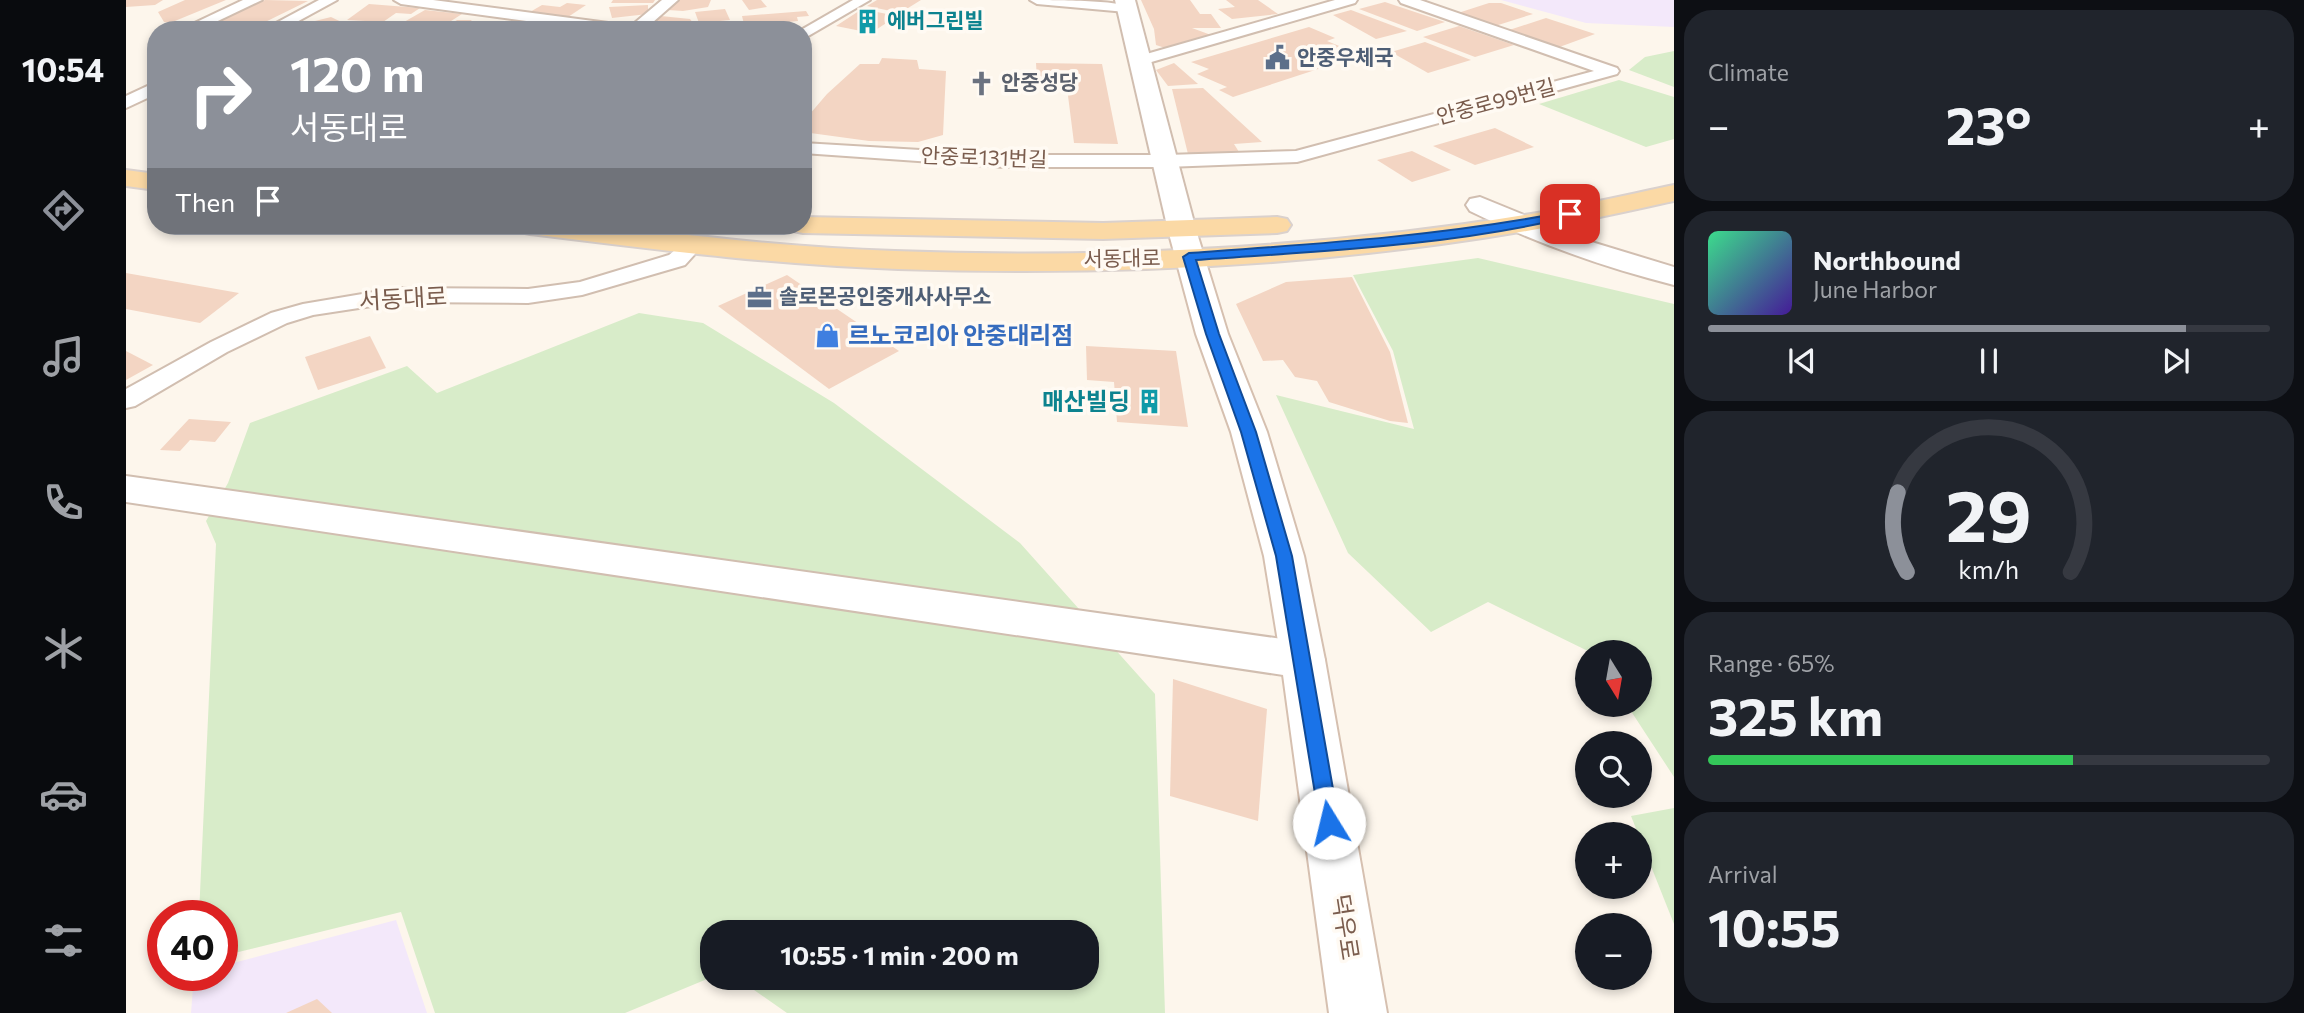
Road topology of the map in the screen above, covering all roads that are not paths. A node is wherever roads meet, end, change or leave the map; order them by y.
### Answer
1 (255, 0) edge
2 (330, 0) edge
3 (401, 0) edge
4 (487, 0) edge
5 (671, 0) edge
6 (863, 0) edge
7 (1037, 0) edge
8 (1350, 0) edge
9 (1406, 0) edge
10 (1125, 4) edge
11 (470, 9) junction
12 (207, 21) edge
13 (288, 21) edge
14 (560, 21) edge
15 (646, 21) edge
16 (812, 30) edge
17 (1142, 60) junction
18 (126, 88) edge
19 (147, 89) edge
20 (147, 92) edge
21 (126, 103) edge
22 (812, 149) edge
23 (1166, 161) junction
24 (1674, 170) edge
25 (126, 178) edge
26 (147, 181) edge
27 (1674, 192) edge
28 (1480, 205) junction
29 (1398, 214) dead end
30 (1357, 218) dead end
31 (812, 225) edge
32 (1518, 225) junction
33 (607, 235) edge
34 (1185, 244) junction
35 (692, 245) junction
36 (1674, 276) edge
37 (126, 400) edge
38 (126, 489) edge
39 (1303, 660) junction
40 (1358, 1013) edge

1 - 12 lane
2 - 13 lane
3 - 11 lane
4 - 11 lane
5 - 15 lane
6 - 16 lane
7 - 10 lane
8 - 17 lane
9 - 23 lane, 안중로99번길
10 - 17 street
11 - 14 lane
17 - 23 street
18 - 19 lane
20 - 21 lane
22 - 23 lane, 안중로131번길
23 - 34 street
24 - 28 main road
25 - 26 main road
27 - 32 main road, 서동대로
28 - 29 main road
28 - 32 street
30 - 34 main road, 서동대로
31 - 34 main road, 서동대로
32 - 34 main road, 서동대로
32 - 36 street
33 - 35 main road, 서동대로
34 - 35 main road, 서동대로
34 - 39 street, 덕우로
35 - 37 lane, 서동대로
38 - 39 street
39 - 40 street, 덕우로

